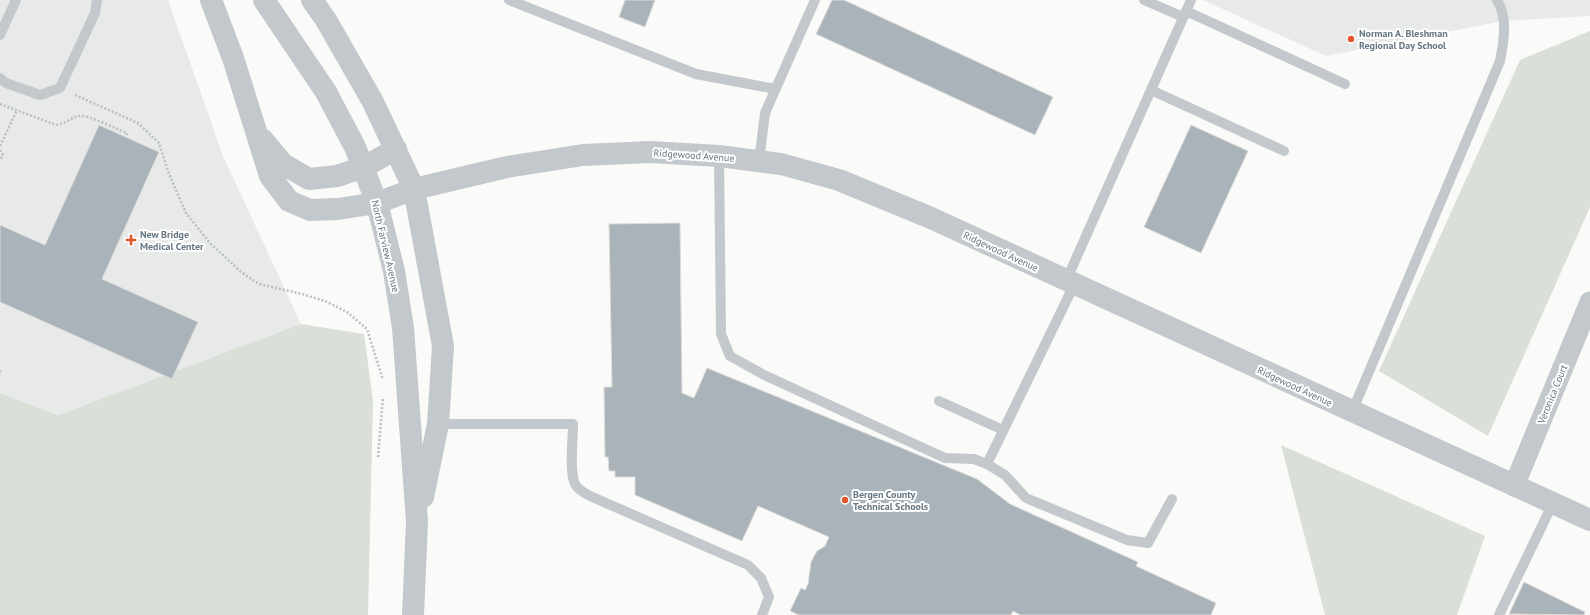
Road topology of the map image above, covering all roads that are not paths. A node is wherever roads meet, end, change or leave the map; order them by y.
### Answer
1 (16, 0) edge
2 (97, 0) edge
3 (211, 0) edge
4 (264, 0) edge
5 (312, 0) edge
6 (509, 0) edge
7 (815, 0) edge
8 (1144, 0) edge
9 (1191, 0) edge
10 (1497, 0) edge
11 (1185, 14) junction
12 (0, 36) edge
13 (0, 78) edge
14 (1345, 84) dead end
15 (776, 89) junction
16 (1151, 90) junction
17 (258, 133) junction
18 (396, 149) junction
19 (1284, 151) dead end
20 (719, 156) junction
21 (759, 161) junction
22 (364, 167) junction
23 (414, 189) junction
24 (377, 203) junction
25 (1070, 283) junction
26 (1590, 302) edge
27 (939, 401) dead end
28 (1352, 412) junction
29 (438, 424) junction
30 (1003, 430) junction
31 (987, 464) junction
32 (1514, 486) junction
33 (1172, 499) dead end
34 (1553, 504) junction
35 (1590, 520) edge
36 (417, 522) junction
37 (413, 615) edge
38 (762, 615) edge
39 (1499, 615) edge

1 - 12 lane
2 - 13 lane
3 - 17 street, Ridgewood Avenue
4 - 22 street, North Farview Avenue
5 - 18 street, North Farview Avenue
6 - 15 lane
7 - 15 lane
8 - 11 lane
9 - 11 lane
10 - 28 lane
11 - 14 lane
11 - 16 lane
15 - 21 lane
16 - 19 lane
16 - 25 lane
17 - 22 street
17 - 24 street, Ridgewood Avenue
18 - 22 street
18 - 23 street, North Farview Avenue
20 - 21 street, Ridgewood Avenue
20 - 23 street, Ridgewood Avenue
20 - 31 lane
21 - 25 street, Ridgewood Avenue
22 - 24 street, North Farview Avenue
23 - 24 street, Ridgewood Avenue
23 - 29 street, North Farview Avenue
24 - 36 street, North Farview Avenue
25 - 28 street, Ridgewood Avenue
25 - 30 lane
26 - 32 street, Veronica Court
27 - 30 lane
28 - 32 street, Ridgewood Avenue
29 - 36 street, North Farview Avenue
29 - 38 lane
30 - 31 lane
31 - 33 lane
32 - 34 street, Ridgewood Avenue
34 - 35 street, Ridgewood Avenue
34 - 39 lane
36 - 37 street, North Farview Avenue

